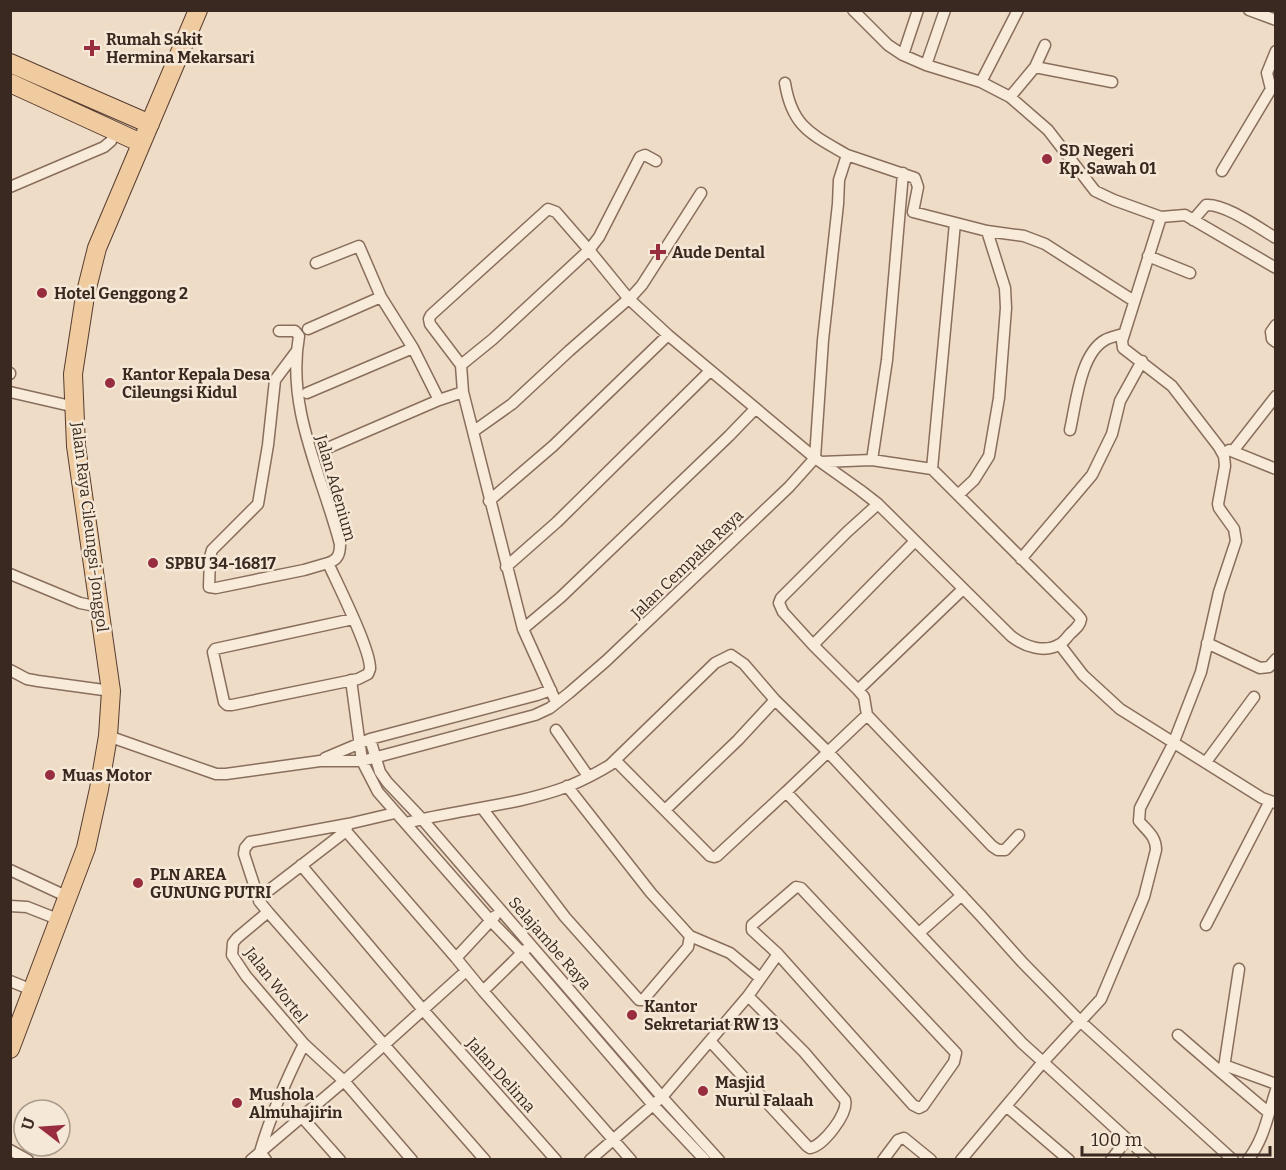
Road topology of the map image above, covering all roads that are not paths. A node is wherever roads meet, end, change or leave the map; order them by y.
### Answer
1 (198, 10) edge
2 (854, 10) edge
3 (918, 10) edge
4 (945, 10) edge
5 (1018, 10) edge
6 (1249, 10) edge
7 (1275, 20) edge
8 (1045, 45) dead end
9 (1275, 51) edge
10 (903, 55) junction
11 (10, 63) edge
12 (926, 65) junction
13 (1035, 67) junction
14 (981, 82) junction
15 (1112, 82) dead end
16 (10, 83) edge
17 (785, 83) dead end
18 (1273, 90) edge
19 (1010, 97) junction
20 (150, 124) junction
21 (115, 131) junction
22 (141, 143) junction
23 (847, 155) junction
24 (656, 161) dead end
25 (1222, 171) dead end
26 (903, 173) junction
27 (10, 188) edge
28 (701, 193) dead end
29 (1161, 217) junction
30 (1193, 220) junction
31 (955, 223) junction
32 (987, 231) junction
33 (1275, 238) edge
34 (590, 248) junction
35 (1148, 256) junction
36 (316, 263) dead end
37 (1275, 268) edge
38 (1190, 273) dead end
39 (381, 297) junction
40 (631, 297) junction
41 (1134, 301) junction
42 (1275, 325) edge
43 (308, 329) dead end
44 (279, 331) dead end
45 (1123, 334) junction
46 (668, 335) junction
47 (1275, 342) edge
48 (413, 348) junction
49 (296, 352) junction
50 (1142, 361) junction
51 (461, 365) junction
52 (710, 371) junction
53 (10, 392) edge
54 (307, 393) dead end
55 (450, 396) junction
56 (1275, 396) edge
57 (75, 407) junction
58 (755, 409) junction
59 (1070, 430) dead end
60 (474, 431) junction
61 (1219, 447) junction
62 (323, 450) dead end
63 (1233, 451) junction
64 (818, 460) junction
65 (872, 460) junction
66 (932, 469) junction
67 (1275, 469) edge
68 (958, 495) junction
69 (489, 501) junction
70 (878, 504) junction
71 (915, 541) junction
72 (1021, 559) junction
73 (328, 563) junction
74 (506, 567) junction
75 (10, 574) edge
76 (963, 589) junction
77 (99, 608) junction
78 (352, 619) junction
79 (523, 630) junction
80 (1207, 643) junction
81 (813, 645) junction
82 (1060, 645) junction
83 (1275, 659) edge
84 (10, 669) edge
85 (351, 680) junction
86 (858, 690) junction
87 (111, 691) junction
88 (544, 693) junction
89 (1254, 697) dead end
90 (775, 700) junction
91 (549, 707) junction
92 (867, 715) junction
93 (556, 730) dead end
94 (108, 736) junction
95 (370, 739) junction
96 (359, 744) junction
97 (1173, 744) junction
98 (828, 752) junction
99 (375, 758) junction
100 (320, 761) junction
101 (362, 761) junction
102 (1206, 762) junction
103 (613, 763) junction
104 (588, 776) junction
105 (567, 786) junction
106 (786, 792) junction
107 (1272, 802) edge
108 (482, 808) junction
109 (665, 810) junction
110 (395, 813) junction
111 (422, 819) junction
112 (406, 823) junction
113 (347, 827) junction
114 (1019, 835) dead end
115 (301, 865) junction
116 (10, 870) edge
117 (962, 895) junction
118 (68, 897) junction
119 (259, 900) junction
120 (10, 906) edge
121 (501, 910) junction
122 (268, 912) junction
123 (60, 920) junction
124 (491, 921) junction
125 (1206, 926) dead end
126 (919, 933) junction
127 (690, 936) junction
128 (532, 944) junction
129 (522, 953) junction
130 (456, 958) junction
131 (769, 966) junction
132 (1239, 969) dead end
133 (466, 971) junction
134 (10, 981) edge
135 (32, 990) junction
136 (483, 991) junction
137 (748, 996) junction
138 (424, 1011) junction
139 (1080, 1021) junction
140 (1178, 1035) dead end
141 (710, 1041) junction
142 (304, 1044) junction
143 (384, 1045) junction
144 (10, 1049) edge
145 (1043, 1062) junction
146 (1223, 1069) junction
147 (344, 1081) junction
148 (1275, 1084) edge
149 (1275, 1090) edge
150 (662, 1097) junction
151 (653, 1105) junction
152 (1006, 1106) junction
153 (1269, 1113) junction
154 (301, 1116) junction
155 (613, 1138) junction
156 (1127, 1139) junction
157 (10, 1150) edge
158 (259, 1157) edge
159 (965, 1158) edge
160 (28, 1160) edge
161 (340, 1160) edge
162 (412, 1160) edge
163 (486, 1160) edge
164 (556, 1160) edge
165 (590, 1160) edge
166 (631, 1160) edge
167 (705, 1160) edge
168 (719, 1160) edge
169 (883, 1160) edge
170 (931, 1160) edge
171 (1069, 1160) edge
172 (1111, 1160) edge
173 (1150, 1160) edge
174 (1233, 1160) edge
175 (1248, 1160) edge

1 - 20 main road, Jalan Raya Cileungsi-Jonggol
2 - 10 street
3 - 10 street
4 - 12 street
5 - 14 street
6 - 7 street
8 - 13 street
9 - 18 street
10 - 12 street
11 - 20 main road
12 - 14 street
13 - 15 street
13 - 19 street
14 - 19 street
16 - 21 main road
17 - 23 street
18 - 25 street
19 - 29 street
20 - 22 main road, Jalan Raya Cileungsi-Jonggol
21 - 22 main road
21 - 27 street
22 - 57 main road, Jalan Raya Cileungsi-Jonggol
23 - 26 street
23 - 64 street
24 - 34 street
26 - 31 street
26 - 65 street
28 - 40 street
29 - 30 street
29 - 35 street
30 - 33 street
30 - 37 street
31 - 32 street
31 - 66 street
32 - 41 street
32 - 68 street
34 - 40 street
34 - 51 street
34 - 51 street
35 - 38 street
35 - 41 street
36 - 39 street
39 - 43 street
39 - 48 street
40 - 46 street
40 - 60 street
41 - 45 street
42 - 47 street
44 - 49 street, Jalan Adenium
45 - 50 street
45 - 59 street
46 - 52 street
46 - 69 street
48 - 54 street
48 - 55 street
49 - 73 street, Jalan Adenium
49 - 73 street
50 - 61 street
50 - 72 street
51 - 55 street
52 - 58 street
52 - 74 street
53 - 57 street
55 - 60 street
55 - 62 street
56 - 63 street
57 - 77 main road, Jalan Raya Cileungsi-Jonggol
58 - 64 street
58 - 79 street
60 - 69 street
61 - 63 street
61 - 80 street
63 - 67 street
64 - 65 street
64 - 70 street
64 - 91 street, Jalan Cempaka Raya
65 - 66 street
66 - 68 street
68 - 72 street
69 - 74 street
70 - 71 street
70 - 81 street
71 - 76 street
71 - 81 street
72 - 82 street
73 - 78 street, Jalan Adenium
74 - 79 street
75 - 77 street
76 - 82 street
76 - 86 street
77 - 87 main road, Jalan Raya Cileungsi-Jonggol
78 - 85 street, Jalan Adenium
78 - 85 street
79 - 88 street
80 - 83 street
80 - 97 street
81 - 86 street
82 - 97 street
84 - 87 street
85 - 96 street
86 - 92 street
87 - 94 main road, Jalan Raya Cileungsi-Jonggol
88 - 91 street
88 - 95 street
89 - 102 street
90 - 98 street
90 - 103 street
90 - 109 street
91 - 99 street, Jalan Cempaka Raya
92 - 98 street
92 - 114 street
93 - 104 street
94 - 100 street
94 - 118 main road, Jalan Raya Cileungsi-Jonggol
95 - 96 street
95 - 99 street, Selajambe Raya
96 - 100 street
96 - 101 street
97 - 102 street
97 - 139 street
98 - 106 street
98 - 117 street
99 - 101 street, Jalan Cempaka Raya
99 - 111 street, Selajambe Raya
100 - 101 street, Jalan Cempaka Raya
101 - 110 street
102 - 107 street
103 - 104 street
103 - 109 street
104 - 105 street
105 - 108 street
105 - 127 street
106 - 109 street
106 - 126 street
107 - 125 street
108 - 111 street
108 - 127 street
110 - 112 street
110 - 113 street
111 - 112 street
111 - 121 street, Selajambe Raya
112 - 124 street
113 - 115 street
113 - 119 street
113 - 130 street
115 - 119 street
115 - 138 street, Jalan Delima
116 - 118 street
117 - 126 street
117 - 139 street
118 - 123 main road, Jalan Raya Cileungsi-Jonggol
119 - 122 street
120 - 123 street
121 - 124 street
121 - 128 street, Selajambe Raya
122 - 142 street, Jalan Wortel
122 - 143 street
123 - 135 main road, Jalan Raya Cileungsi-Jonggol
124 - 129 street
124 - 130 street
126 - 145 street
127 - 131 street
128 - 129 street
128 - 150 street, Selajambe Raya
129 - 136 street
129 - 151 street
130 - 133 street
131 - 131 street
131 - 137 street
132 - 146 street
133 - 136 street
133 - 138 street
134 - 135 street
135 - 144 main road, Jalan Raya Cileungsi-Jonggol
136 - 155 street
137 - 141 street
137 - 141 street
138 - 143 street
138 - 164 street, Jalan Delima
139 - 145 street
139 - 174 street
140 - 146 street
141 - 150 street
142 - 147 street, Jalan Wortel
142 - 158 street
143 - 147 street
143 - 163 street
145 - 152 street
145 - 156 street
146 - 148 street
146 - 153 street
147 - 154 street
147 - 162 street, Jalan Wortel
149 - 153 street
150 - 151 street
150 - 168 street, Selajambe Raya
151 - 155 street
151 - 167 street
152 - 159 street
152 - 171 street
153 - 175 street
154 - 158 street
154 - 161 street
155 - 165 street
155 - 166 street
156 - 172 street
156 - 173 street
157 - 160 street
169 - 170 street

